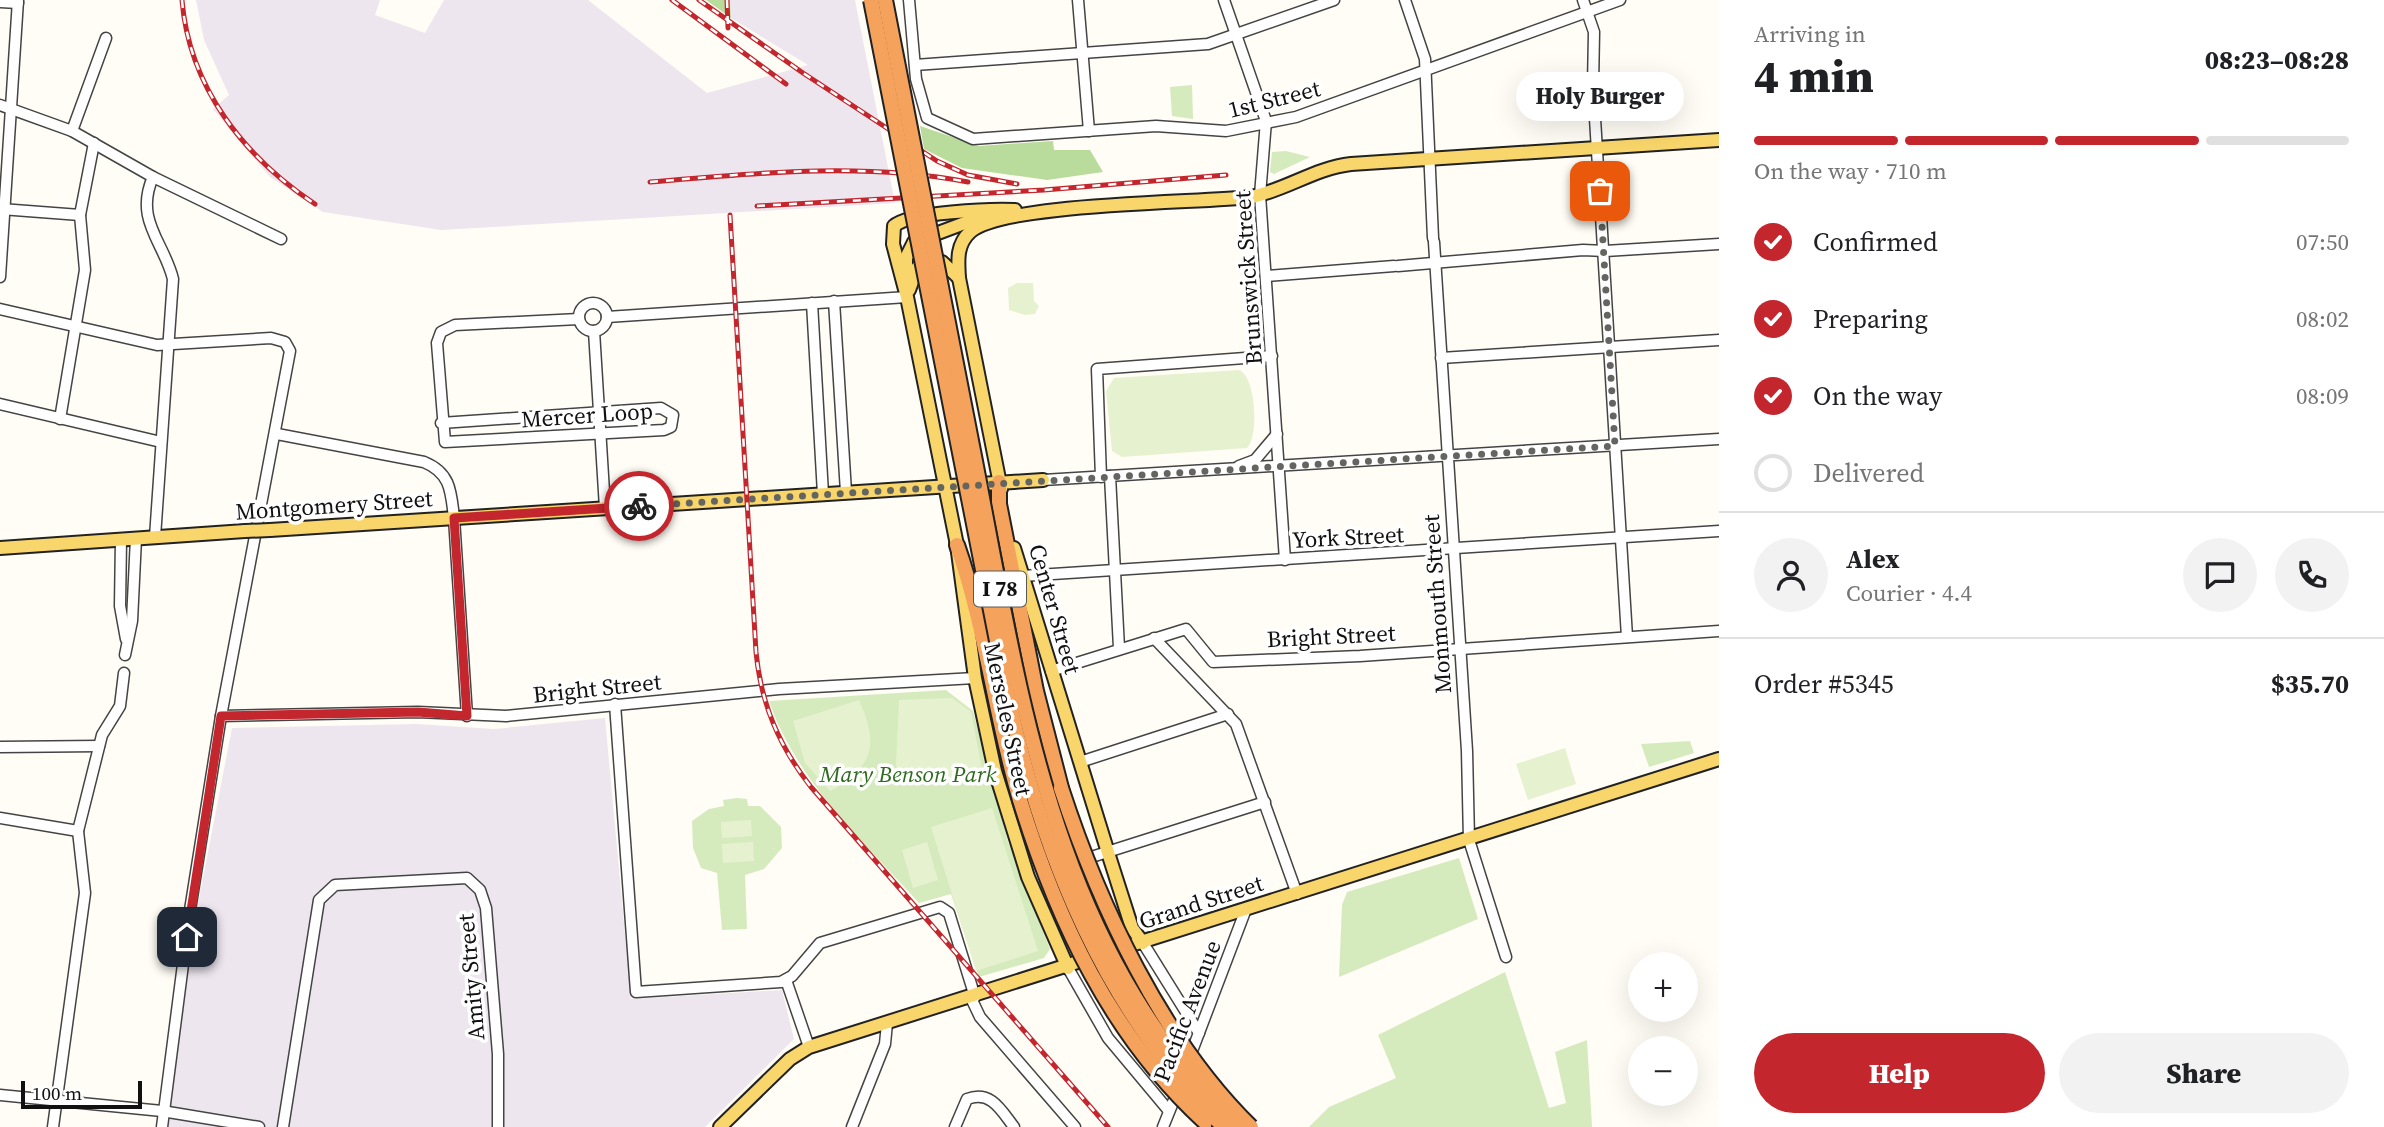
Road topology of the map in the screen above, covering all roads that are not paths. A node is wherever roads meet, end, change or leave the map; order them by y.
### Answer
1 (871, 0) edge
2 (885, 0) edge
3 (909, 0) edge
4 (1078, 0) edge
5 (1224, 0) edge
6 (1334, 0) edge
7 (1405, 0) edge
8 (1583, 0) edge
9 (1620, 0) edge
10 (0, 2) edge
11 (18, 2) edge
12 (1587, 12) junction
13 (1237, 34) junction
14 (106, 38) dead end
15 (1082, 54) junction
16 (915, 65) junction
17 (1426, 71) junction
18 (0, 105) edge
19 (11, 109) junction
20 (1266, 124) junction
21 (72, 131) junction
22 (1088, 131) junction
23 (1719, 141) edge
24 (94, 143) junction
25 (1597, 147) junction
26 (1428, 159) junction
27 (153, 177) junction
28 (1260, 195) junction
29 (3, 209) edge
30 (1021, 211) junction
31 (1040, 212) junction
32 (80, 215) junction
33 (281, 239) dead end
34 (1719, 243) edge
35 (1605, 251) junction
36 (1435, 263) junction
37 (1266, 276) junction
38 (0, 277) edge
39 (959, 278) junction
40 (907, 297) junction
41 (834, 302) junction
42 (812, 303) junction
43 (0, 309) edge
44 (607, 317) junction
45 (579, 319) junction
46 (74, 327) junction
47 (594, 331) junction
48 (1719, 340) edge
49 (169, 346) junction
50 (1610, 346) junction
51 (1272, 356) junction
52 (1441, 358) junction
53 (0, 404) edge
54 (599, 413) junction
55 (60, 418) junction
56 (441, 423) junction
57 (1278, 433) junction
58 (277, 434) junction
59 (601, 435) junction
60 (1719, 439) edge
61 (161, 442) junction
62 (1615, 446) junction
63 (1446, 457) junction
64 (1280, 467) junction
65 (1230, 470) junction
66 (1105, 477) junction
67 (1043, 480) joint
68 (999, 482) junction
69 (945, 486) junction
70 (846, 492) junction
71 (823, 494) junction
72 (605, 508) junction
73 (454, 518) junction
74 (1719, 531) edge
75 (155, 537) junction
76 (136, 538) junction
77 (1620, 538) junction
78 (121, 539) junction
79 (957, 545) junction
80 (0, 548) edge
81 (1453, 550) junction
82 (1284, 560) junction
83 (1115, 571) junction
84 (1021, 576) junction
85 (1719, 631) edge
86 (1628, 637) junction
87 (1154, 638) junction
88 (126, 643) junction
89 (1459, 647) junction
90 (1119, 648) junction
91 (125, 655) dead end
92 (1051, 671) junction
93 (124, 673) dead end
94 (975, 678) junction
95 (992, 692) junction
96 (615, 704) junction
97 (1228, 714) junction
98 (221, 716) junction
99 (467, 716) junction
100 (99, 746) junction
101 (0, 747) edge
102 (1719, 759) edge
103 (1080, 762) junction
104 (1265, 802) junction
105 (0, 818) edge
106 (78, 831) junction
107 (1469, 840) junction
108 (1107, 852) junction
109 (1028, 877) junction
110 (1297, 894) junction
111 (1246, 909) junction
112 (1143, 943) junction
113 (1506, 957) dead end
114 (1068, 968) junction
115 (786, 980) junction
116 (973, 997) junction
117 (887, 1023) junction
118 (1199, 1033) junction
119 (809, 1047) junction
120 (0, 1096) edge
121 (56, 1102) junction
122 (162, 1111) junction
123 (1169, 1111) junction
124 (53, 1127) edge
125 (162, 1127) edge
126 (259, 1127) edge
127 (283, 1127) edge
128 (498, 1127) edge
129 (720, 1127) edge
130 (852, 1127) edge
131 (954, 1127) edge
132 (1014, 1127) edge
133 (1075, 1127) edge
134 (1163, 1127) edge
135 (1211, 1127) edge
136 (1224, 1127) edge
137 (1239, 1127) edge
138 (1251, 1127) edge

1 - 136 highway, I 78, bridge
2 - 137 highway, I 78, bridge
3 - 16 street
4 - 15 street
5 - 13 street, Brunswick Street
6 - 13 street
7 - 17 street, Monmouth Street
8 - 12 street
9 - 12 street, 1st Street
10 - 11 street
11 - 19 street
12 - 17 street, 1st Street
12 - 25 street
13 - 15 street
13 - 20 street, Brunswick Street
14 - 21 street
15 - 16 street
15 - 22 street
16 - 22 street, 1st Street
17 - 20 street, 1st Street
17 - 26 street, Monmouth Street
18 - 19 street
19 - 21 street
19 - 29 street
20 - 22 street, 1st Street
20 - 28 street, Brunswick Street
21 - 24 street
23 - 25 main road
24 - 27 street
24 - 32 street
25 - 26 main road
25 - 35 street
26 - 28 main road
26 - 36 street, Monmouth Street
27 - 33 street
27 - 49 street
28 - 31 main road
28 - 37 street, Brunswick Street
29 - 32 street
29 - 38 street
30 - 31 main road
30 - 40 main road
30 - 40 main road
31 - 39 main road, Center Street
32 - 46 street
34 - 35 street
35 - 36 street
35 - 50 street
36 - 37 street
36 - 52 street, Monmouth Street
37 - 51 street, Brunswick Street
39 - 40 main road
39 - 68 main road, Center Street
40 - 41 street
40 - 69 main road, Merseles Street
41 - 42 street
41 - 70 street
42 - 44 street
42 - 71 street
43 - 46 street
44 - 45 street
44 - 47 street
45 - 47 street
45 - 56 street, Mercer Loop
46 - 49 street
46 - 55 street
47 - 54 street
48 - 50 street
49 - 58 street
49 - 61 street
50 - 52 street
50 - 62 street
51 - 57 street, Brunswick Street
51 - 66 street
52 - 63 street, Monmouth Street
53 - 55 street
54 - 56 street, Mercer Loop
54 - 59 street
54 - 59 street, Mercer Loop
55 - 61 street
56 - 59 street, Mercer Loop
57 - 64 street, Brunswick Street
57 - 65 street
58 - 73 street
58 - 98 street
59 - 72 street
60 - 62 street, Montgomery Street
61 - 75 street
62 - 63 street, Montgomery Street
62 - 77 street
63 - 64 street, Montgomery Street
63 - 81 street, Monmouth Street
64 - 65 street, Montgomery Street
64 - 82 street, Brunswick Street
65 - 66 street, Montgomery Street
66 - 67 street, Montgomery Street
66 - 83 street
67 - 68 main road, Montgomery Street
68 - 69 main road, Montgomery Street
68 - 84 main road, Center Street
68 - 138 highway, bridge
69 - 70 main road, Montgomery Street
69 - 79 main road, Merseles Street
70 - 71 main road, Montgomery Street
71 - 72 main road, Montgomery Street
72 - 73 main road, Montgomery Street
73 - 75 main road, Montgomery Street, bridge
73 - 99 street
74 - 77 street, York Street
75 - 76 main road, Montgomery Street
76 - 78 main road, Montgomery Street
76 - 88 street
77 - 81 street, York Street
77 - 86 street
78 - 80 main road, Montgomery Street
78 - 88 street
79 - 94 main road, Merseles Street
79 - 95 highway
81 - 82 street, York Street
81 - 89 street, Monmouth Street
82 - 83 street, York Street
83 - 84 street, York Street
83 - 90 street
84 - 92 main road, Center Street
85 - 86 street, Bright Street
86 - 89 street, Bright Street
87 - 89 street, Bright Street
87 - 90 street, Bright Street
87 - 97 street
88 - 91 street
89 - 107 street, Monmouth Street
90 - 92 street, Bright Street
92 - 103 main road, Center Street
93 - 100 street
94 - 95 highway
94 - 96 street, Bright Street
94 - 109 main road, Merseles Street
95 - 135 highway, bridge
96 - 99 street, Bright Street
96 - 115 street
97 - 103 street
97 - 104 street
98 - 99 street, Bright Street
98 - 122 street
100 - 101 street
100 - 106 street
102 - 107 main road, Grand Street
103 - 108 main road, Center Street
104 - 108 street
104 - 110 street
105 - 106 street
106 - 121 street
107 - 110 main road, Grand Street
107 - 113 street, Monmouth Street
108 - 109 street
108 - 112 main road, Center Street
109 - 114 main road, Merseles Street
110 - 111 main road, Grand Street
111 - 112 main road, Grand Street
111 - 118 street, Pacific Avenue
112 - 114 main road, Grand Street
112 - 118 street
114 - 116 main road, Grand Street
114 - 123 street, Merseles Street
115 - 116 street
115 - 119 street
116 - 117 main road, Grand Street
116 - 133 street
117 - 119 main road, Grand Street
117 - 130 street
118 - 123 street, Pacific Avenue
119 - 129 main road, Grand Street
120 - 121 street
121 - 122 street
121 - 124 street
122 - 125 street
122 - 126 street
123 - 134 street, Pacific Avenue
127 - 128 street, Amity Street
131 - 132 street

